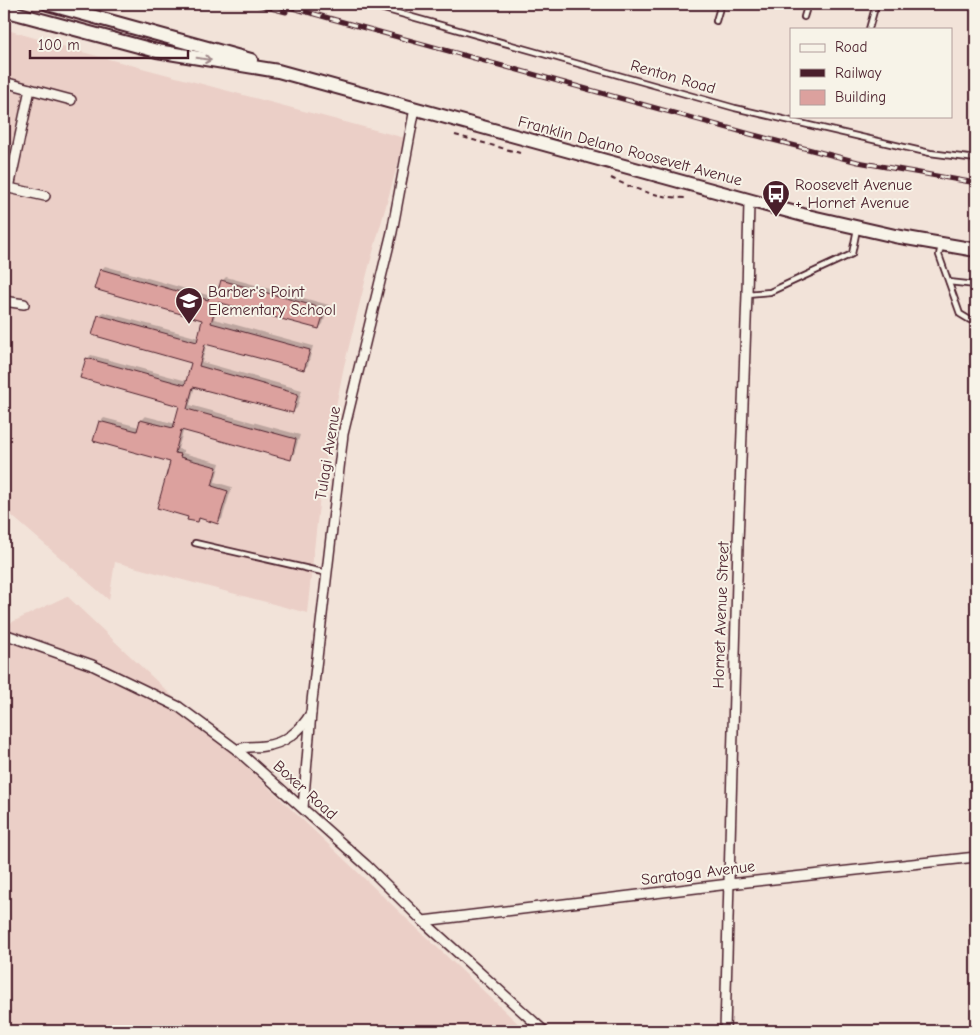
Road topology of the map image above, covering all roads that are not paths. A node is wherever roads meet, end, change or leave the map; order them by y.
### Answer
1 (48, 4) edge
2 (366, 4) edge
3 (721, 4) edge
4 (808, 4) edge
5 (876, 4) edge
6 (4, 10) edge
7 (804, 17) dead end
8 (716, 21) dead end
9 (869, 28) edge
10 (278, 71) junction
11 (4, 82) edge
12 (30, 89) junction
13 (70, 100) dead end
14 (415, 108) junction
15 (976, 159) edge
16 (6, 187) edge
17 (45, 196) dead end
18 (749, 201) junction
19 (858, 228) junction
20 (941, 245) junction
21 (976, 250) edge
22 (949, 282) junction
23 (976, 285) edge
24 (747, 294) junction
25 (4, 301) edge
26 (24, 304) dead end
27 (976, 321) edge
28 (195, 543) dead end
29 (327, 572) junction
30 (4, 634) edge
31 (312, 711) junction
32 (237, 750) junction
33 (303, 808) junction
34 (976, 857) edge
35 (729, 884) junction
36 (423, 921) junction
37 (544, 1031) edge
38 (725, 1031) edge

1 - 10 main road, Franklin Delano Roosevelt Avenue
2 - 15 lane, Renton Road
3 - 8 lane
4 - 7 lane
5 - 9 lane
6 -> 10 main road, Franklin Delano Roosevelt Avenue
10 - 14 main road, Franklin Delano Roosevelt Avenue
11 - 12 street
12 - 13 street
12 - 16 street
14 - 18 main road, Franklin Delano Roosevelt Avenue
14 - 29 street, Tulagi Avenue
16 - 17 street
18 - 19 main road, Franklin Delano Roosevelt Avenue
18 - 24 street, Hornet Avenue Street
19 - 20 main road, Franklin Delano Roosevelt Avenue
19 - 24 lane
20 - 21 main road, Franklin Delano Roosevelt Avenue
20 - 22 lane
22 - 23 lane
22 - 27 lane
24 - 35 street, Hornet Avenue Street
25 - 26 street
28 - 29 lane
29 - 31 street, Tulagi Avenue
30 - 32 street, Boxer Road
31 - 32 street
31 - 33 street, Tulagi Avenue
32 - 33 street, Boxer Road
33 - 36 street, Boxer Road
34 - 35 street, Saratoga Avenue
35 - 36 street, Saratoga Avenue
35 - 38 street, Hornet Avenue Street
36 - 37 street, Boxer Road

